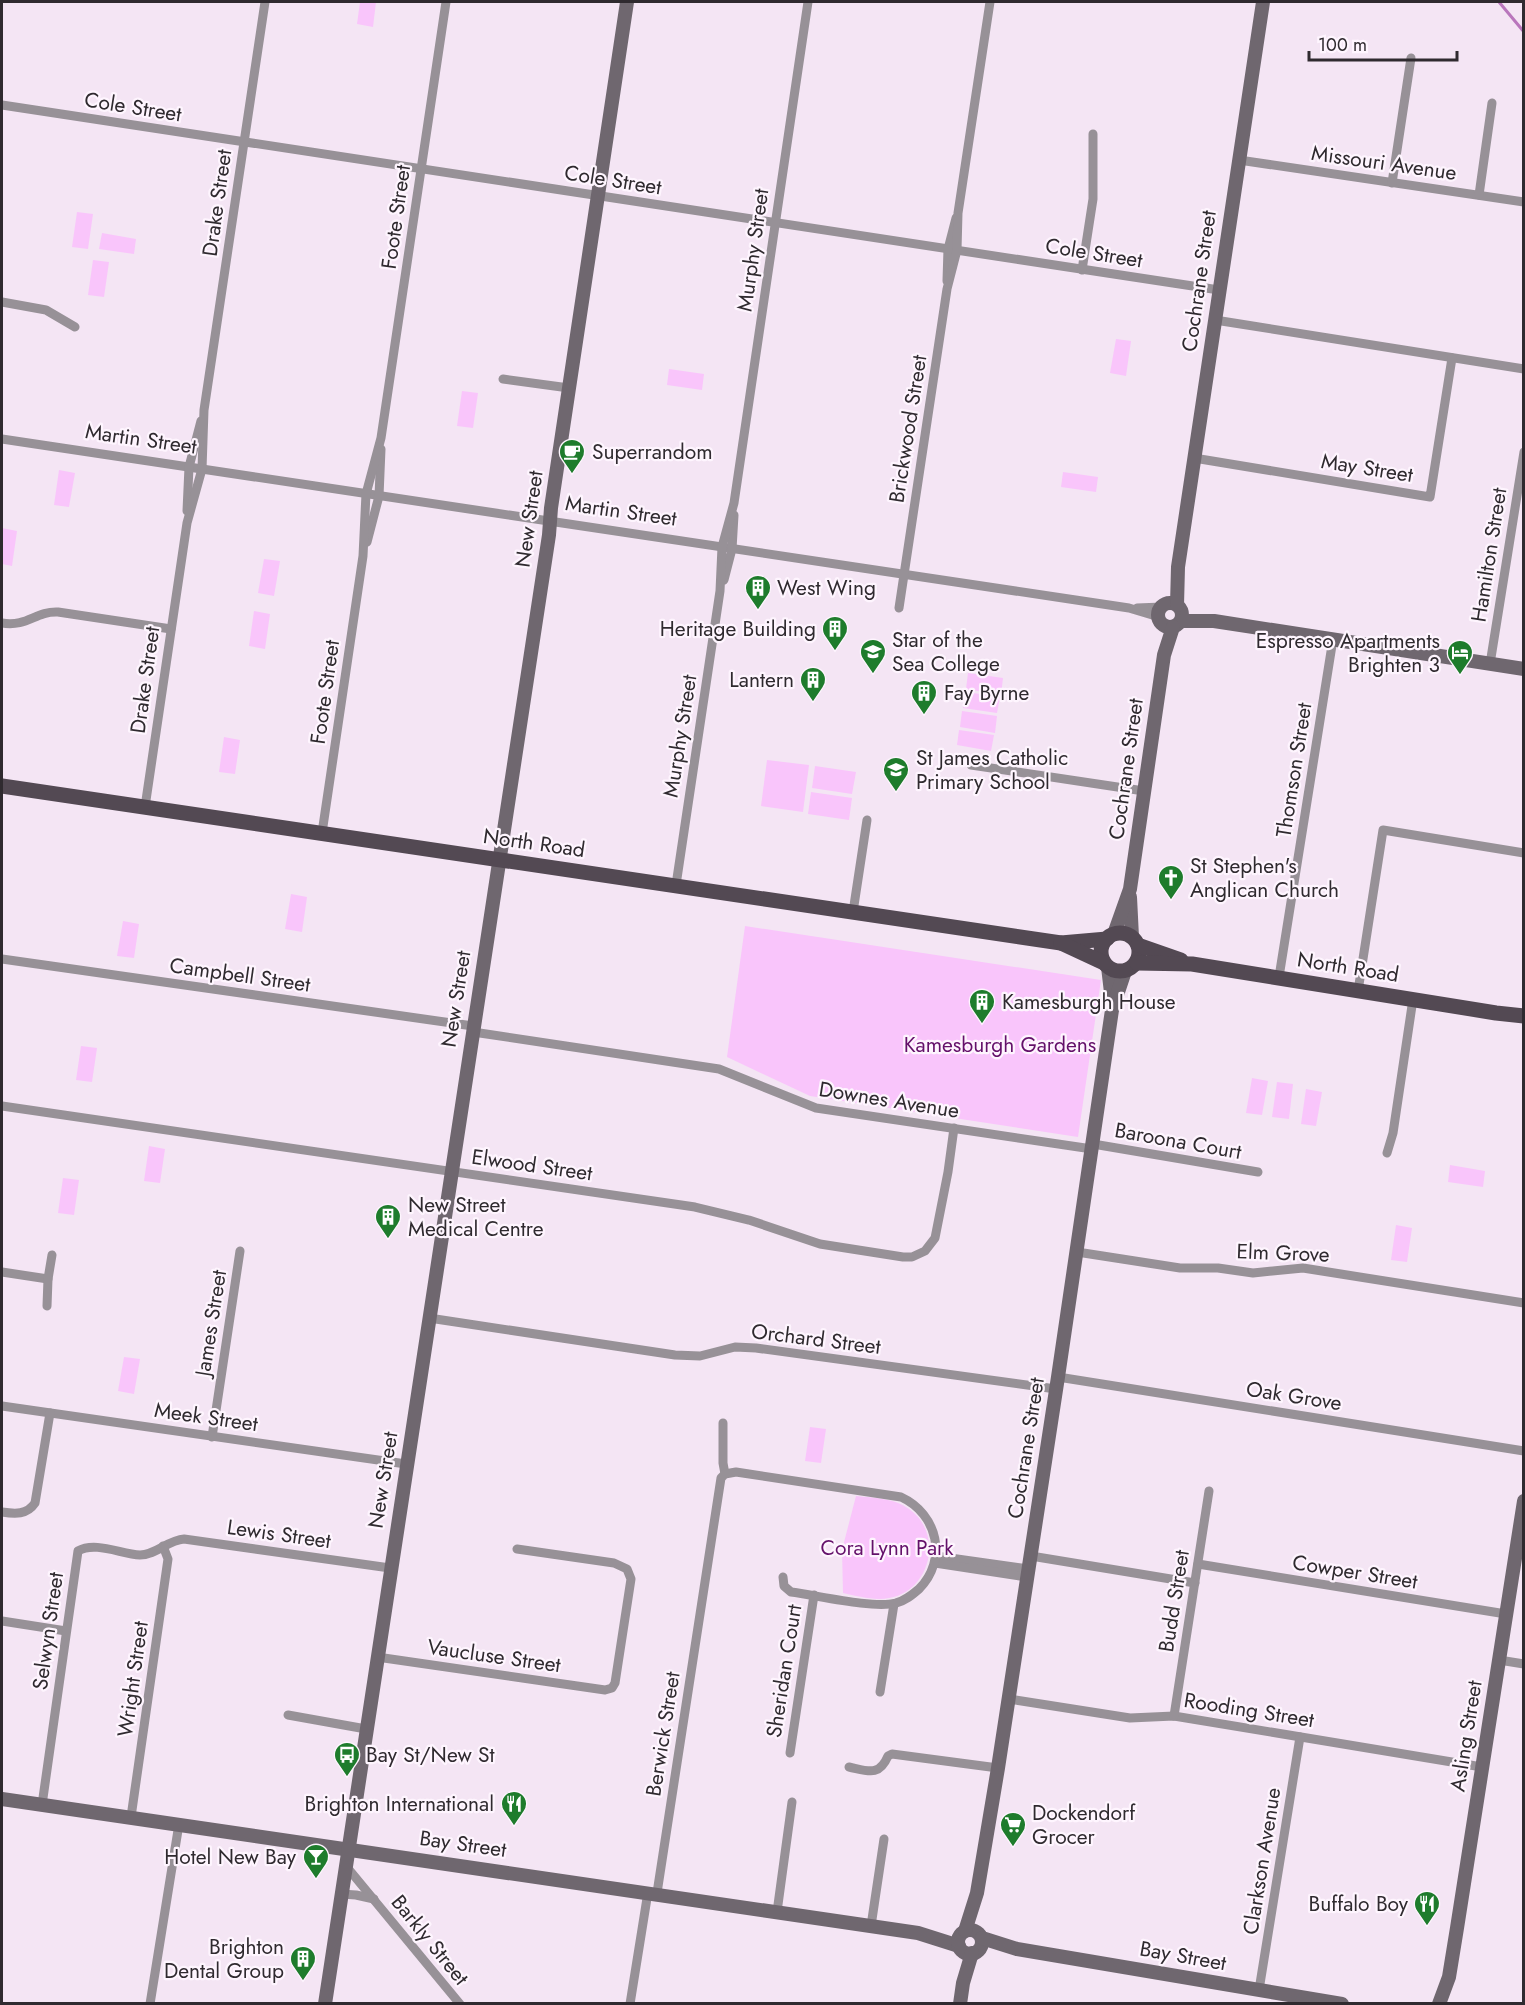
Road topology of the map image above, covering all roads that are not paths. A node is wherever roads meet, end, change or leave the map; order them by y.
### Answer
1 (265, 2) edge
2 (446, 2) edge
3 (627, 2) edge
4 (808, 2) edge
5 (990, 2) edge
6 (1263, 2) edge
7 (1411, 58) dead end
8 (1492, 103) dead end
9 (2, 105) edge
10 (1093, 134) dead end
11 (244, 142) junction
12 (1239, 160) junction
13 (421, 169) junction
14 (1392, 183) junction
15 (1479, 195) junction
16 (598, 196) junction
17 (1524, 202) edge
18 (775, 223) junction
19 (953, 250) junction
20 (1082, 270) junction
21 (1219, 290) junction
22 (2, 302) edge
23 (1215, 320) junction
24 (75, 327) dead end
25 (1452, 358) junction
26 (1524, 369) edge
27 (503, 379) dead end
28 (569, 388) junction
29 (204, 411) junction
30 (381, 438) junction
31 (2, 439) edge
32 (1524, 452) edge
33 (1194, 458) junction
34 (189, 467) junction
35 (202, 469) junction
36 (366, 494) junction
37 (379, 496) junction
38 (550, 522) junction
39 (187, 523) junction
40 (727, 548) junction
41 (363, 556) junction
42 (904, 574) junction
43 (899, 608) dead end
44 (1170, 614) junction
45 (2, 623) edge
46 (171, 628) junction
47 (1333, 639) junction
48 (1490, 664) junction
49 (1524, 669) edge
50 (971, 765) dead end
51 (2, 786) edge
52 (1144, 791) junction
53 (145, 807) junction
54 (867, 820) dead end
55 (322, 833) junction
56 (1524, 853) edge
57 (499, 859) junction
58 (676, 885) junction
59 (1130, 889) junction
60 (853, 912) junction
61 (1111, 936) junction
62 (1135, 941) junction
63 (1061, 943) junction
64 (2, 959) edge
65 (1192, 964) junction
66 (1106, 965) junction
67 (1131, 967) junction
68 (1279, 977) junction
69 (1358, 990) junction
70 (1413, 999) junction
71 (1112, 1010) junction
72 (1496, 1013) junction
73 (1524, 1016) edge
74 (1524, 1021) edge
75 (473, 1029) junction
76 (2, 1106) edge
77 (954, 1128) junction
78 (1092, 1147) junction
79 (1387, 1153) dead end
80 (451, 1172) junction
81 (1258, 1172) dead end
82 (240, 1251) dead end
83 (1077, 1252) junction
84 (52, 1255) dead end
85 (2, 1272) edge
86 (48, 1279) junction
87 (1524, 1303) edge
88 (47, 1306) dead end
89 (429, 1318) junction
90 (1057, 1383) junction
91 (2, 1406) edge
92 (50, 1413) junction
93 (723, 1423) dead end
94 (212, 1437) junction
95 (1524, 1451) edge
96 (406, 1464) junction
97 (725, 1474) junction
98 (1209, 1491) dead end
99 (1524, 1501) edge
100 (2, 1512) edge
101 (163, 1546) junction
102 (517, 1549) dead end
103 (935, 1560) junction
104 (1198, 1564) junction
105 (1029, 1567) junction
106 (390, 1568) junction
107 (783, 1577) dead end
108 (1195, 1582) junction
109 (814, 1595) junction
110 (894, 1604) junction
111 (1506, 1614) junction
112 (2, 1622) edge
113 (66, 1631) junction
114 (377, 1658) junction
115 (1499, 1660) junction
116 (1524, 1664) edge
117 (880, 1692) dead end
118 (1009, 1699) junction
119 (288, 1715) dead end
120 (1174, 1716) junction
121 (366, 1729) junction
122 (1300, 1737) junction
123 (790, 1753) dead end
124 (849, 1767) dead end
125 (1482, 1767) junction
126 (998, 1768) junction
127 (2, 1799) edge
128 (792, 1802) dead end
129 (42, 1805) junction
130 (131, 1817) junction
131 (179, 1824) junction
132 (884, 1839) dead end
133 (348, 1849) junction
134 (346, 1866) junction
135 (653, 1893) junction
136 (341, 1894) junction
137 (374, 1899) junction
138 (777, 1912) junction
139 (871, 1926) junction
140 (970, 1942) junction
141 (1449, 1977) junction
142 (1259, 1990) junction
143 (960, 2003) edge
144 (150, 2004) edge
145 (325, 2004) edge
146 (460, 2004) edge
147 (630, 2004) edge
148 (1342, 2004) edge
149 (1439, 2004) edge
150 (1449, 2004) edge

1 - 11 street, Drake Street
2 - 13 street, Foote Street
3 - 16 street, New Street
4 - 18 street, Murphy Street
5 - 19 street, Brickwood Street
6 - 12 street, Cochrane Street
7 - 14 street
8 - 15 street
9 - 11 street, Cole Street
10 - 20 street
11 - 13 street, Cole Street
11 - 29 street, Drake Street
12 - 14 street, Missouri Avenue
12 - 21 street, Cochrane Street
13 - 16 street, Cole Street
13 - 30 street, Foote Street
14 - 15 street, Missouri Avenue
15 - 17 street, Missouri Avenue
16 - 18 street, Cole Street
16 - 28 street, New Street
18 - 19 street, Cole Street
18 - 40 street, Murphy Street
19 - 20 street, Cole Street
19 - 42 street, Brickwood Street
20 - 21 street, Cole Street
21 - 23 street, Cochrane Street
22 - 24 street
23 - 25 street
23 - 33 street, Cochrane Street
25 - 26 street
25 - 33 street, May Street
27 - 28 street
28 - 38 street, New Street
29 - 34 street, Drake Street
29 - 35 street, Drake Street
30 - 36 street, Foote Street
30 - 37 street, Foote Street
31 - 34 street, Martin Street
32 - 48 street, Hamilton Street
33 - 44 street, Cochrane Street
34 - 35 street, Martin Street
34 - 39 street, Drake Street
35 - 36 street, Martin Street
35 - 39 street, Drake Street
36 - 37 street, Martin Street
36 - 41 street, Foote Street
37 - 38 street, Martin Street
37 - 41 street, Foote Street
38 - 40 street, Martin Street
38 - 57 street, New Street
39 - 46 street, Drake Street
40 - 42 street, Martin Street
40 - 58 street, Murphy Street
41 - 55 street, Foote Street
42 - 43 street, Brickwood Street
42 - 44 street, Martin Street
44 - 47 street, Martin Street
44 - 52 street, Cochrane Street
45 - 46 street
46 - 53 street, Drake Street
47 - 48 street, Martin Street
47 - 68 street, Thomson Street
48 - 49 street, Martin Street
50 - 52 street
51 - 53 main road, North Road
52 - 59 street, Cochrane Street
53 - 55 main road, North Road
54 - 60 street
55 - 57 main road, North Road
56 - 69 street
57 - 58 main road, North Road
57 - 75 street, New Street
58 - 60 main road, North Road
59 - 61 street, Cochrane Street
59 - 62 street, Cochrane Street
60 - 63 main road, North Road
61 - 62 main road
61 - 63 main road, North Road
61 - 66 main road
62 - 65 main road, North Road
62 - 67 main road
63 - 66 main road, North Road
64 - 75 street, Campbell Street
65 - 67 main road, North Road
65 - 68 main road, North Road
66 - 67 main road
66 - 71 street, Cochrane Street
67 - 71 street, Cochrane Street
68 - 69 main road, North Road
69 - 70 main road, North Road
70 - 72 main road, North Road
70 - 79 street
71 - 78 street, Cochrane Street
72 - 73 main road, North Road
72 - 74 main road, North Road
75 - 77 street, Downes Avenue
75 - 80 street, New Street
76 - 80 street, Elwood Street
77 - 78 street, Downes Avenue
77 - 80 street, Elwood Street
78 - 81 street, Baroona Court
78 - 83 street, Cochrane Street
80 - 89 street, New Street
82 - 94 street, James Street
83 - 87 street, Elm Grove
83 - 90 street, Cochrane Street
84 - 86 street
85 - 86 street
86 - 88 street
89 - 90 street, Orchard Street
89 - 96 street, New Street
90 - 95 street, Oak Grove
90 - 105 street, Cochrane Street
91 - 92 street, Meek Street
92 - 94 street, Meek Street
92 - 100 street
93 - 97 street
94 - 96 street, Meek Street
96 - 106 street, New Street
97 - 103 street
97 - 135 street, Berwick Street
98 - 104 street, Budd Street
99 - 111 street, Asling Street
101 - 106 street, Lewis Street
101 - 113 street, Selwyn Street
101 - 130 street, Wright Street
102 - 114 street, Vaucluse Street
103 - 105 street
103 - 110 street
104 - 108 street, Budd Street
104 - 111 street, Cowper Street
105 - 108 street
105 - 118 street, Cochrane Street
106 - 114 street, New Street
107 - 109 street
108 - 120 street, Budd Street
109 - 110 street
109 - 123 street, Sheridan Court
110 - 117 street
111 - 115 street, Asling Street
112 - 113 street
113 - 129 street, Selwyn Street
114 - 121 street, New Street
115 - 116 street
115 - 125 street, Asling Street
118 - 120 street, Rooding Street
118 - 126 street, Cochrane Street
119 - 121 street
120 - 122 street, Rooding Street
121 - 133 street, New Street
122 - 125 street, Rooding Street
122 - 142 street, Clarkson Avenue
124 - 126 street
125 - 141 street, Asling Street
126 - 140 street, Cochrane Street
127 - 129 street, Bay Street
128 - 138 street
129 - 130 street, Bay Street
130 - 131 street, Bay Street
131 - 133 street, Bay Street
131 - 144 street
132 - 139 street
133 - 134 street, New Street
133 - 135 street, Bay Street
134 - 136 street, New Street
134 - 137 street, Barkly Street
135 - 138 street, Bay Street
135 - 147 street, Berwick Street
136 - 137 street, Barkly Street
136 - 145 street, New Street
137 - 146 street, Barkly Street
138 - 139 street, Bay Street
139 - 140 street, Bay Street
140 - 142 street, Bay Street
140 - 143 street, Cochrane Street
141 - 149 street, Asling Street
141 - 150 street, Asling Street
142 - 148 street, Bay Street

